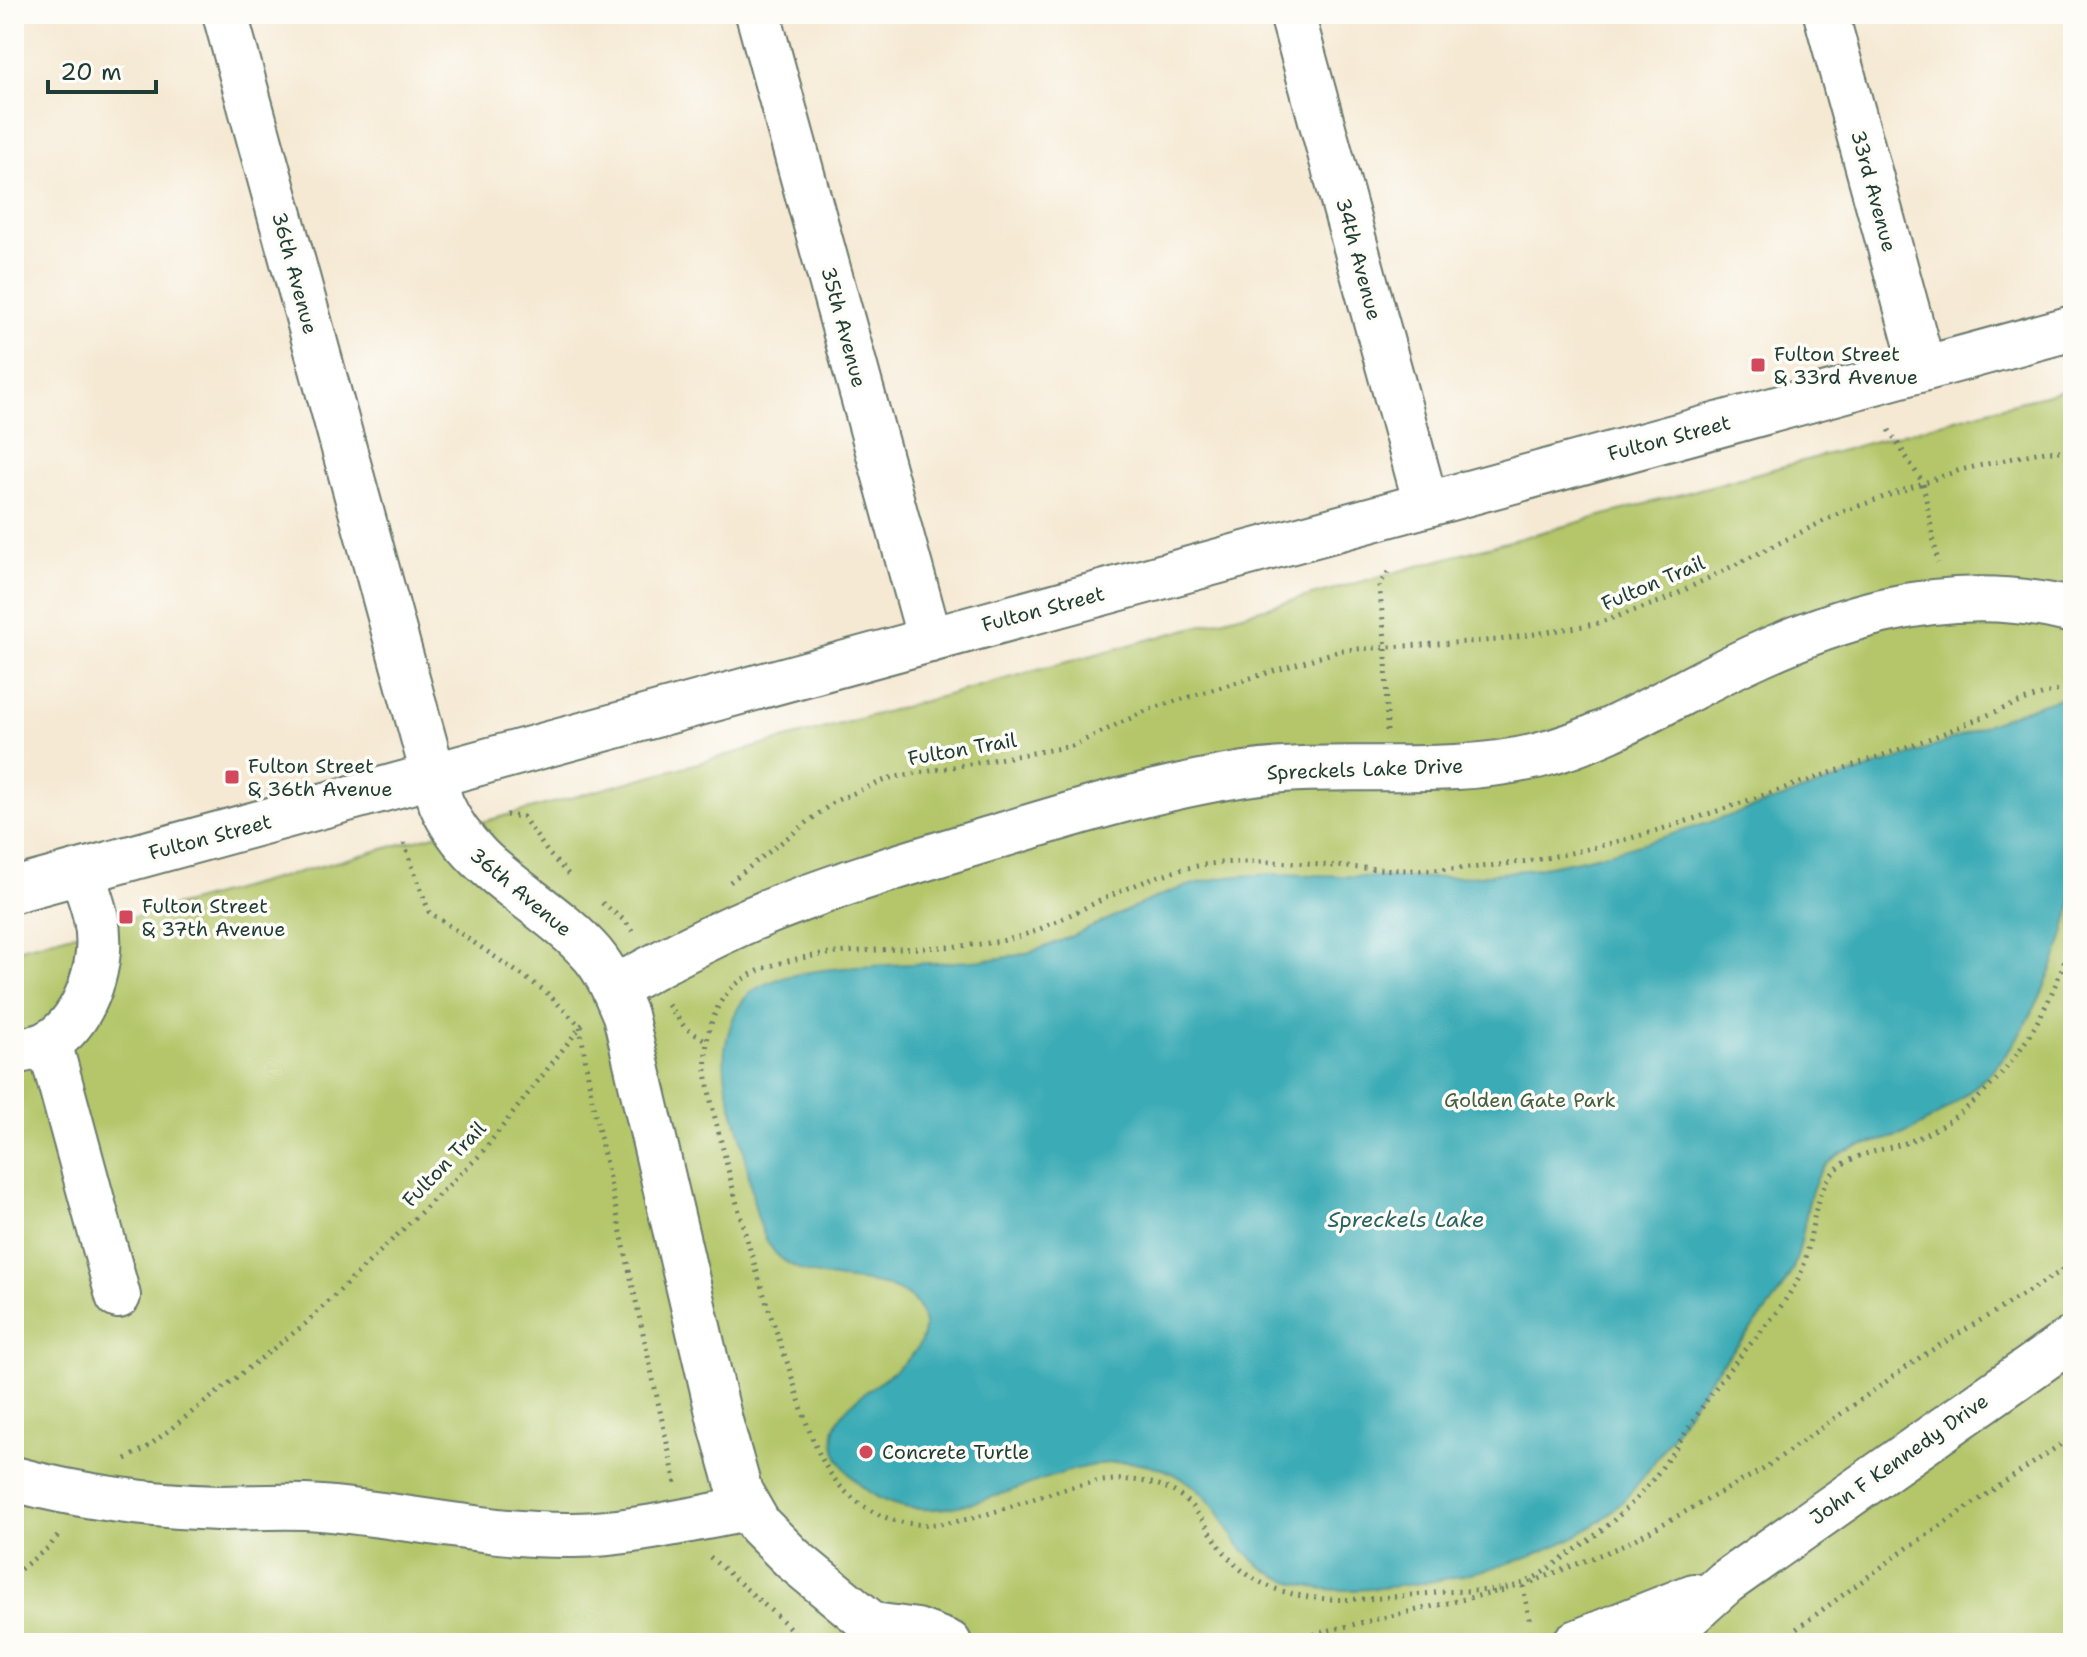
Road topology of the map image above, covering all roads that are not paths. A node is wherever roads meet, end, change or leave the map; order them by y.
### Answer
1 (225, 14) edge
2 (758, 14) edge
3 (1292, 14) edge
4 (1826, 14) edge
5 (2073, 328) edge
6 (1923, 368) junction
7 (1426, 504) junction
8 (2073, 611) edge
9 (930, 640) junction
10 (433, 776) junction
11 (82, 872) junction
12 (14, 890) edge
13 (614, 988) junction
14 (32, 1047) edge
15 (118, 1296) dead end
16 (2073, 1338) edge
17 (14, 1479) edge
18 (748, 1509) junction
19 (1726, 1582) junction
20 (876, 1634) edge
21 (949, 1643) edge
22 (1575, 1643) edge
23 (1658, 1643) edge

1 - 10 street, 36th Avenue
2 - 9 street, 35th Avenue
3 - 7 street, 34th Avenue
4 - 6 street, 33rd Avenue
5 - 6 street, Fulton Street
6 - 7 street, Fulton Street
7 - 9 street, Fulton Street
8 - 13 street, Spreckels Lake Drive
9 - 10 street, Fulton Street
10 - 11 street, Fulton Street
10 - 13 street, 36th Avenue
11 - 12 street, Fulton Street
11 - 14 street
13 - 18 street, 36th Avenue
14 - 15 street
16 - 19 street, John F Kennedy Drive
17 - 18 street
18 - 20 street, 36th Avenue
19 - 22 street, John F Kennedy Drive
19 - 23 street, John F Kennedy Drive
20 - 21 street, 36th Avenue

